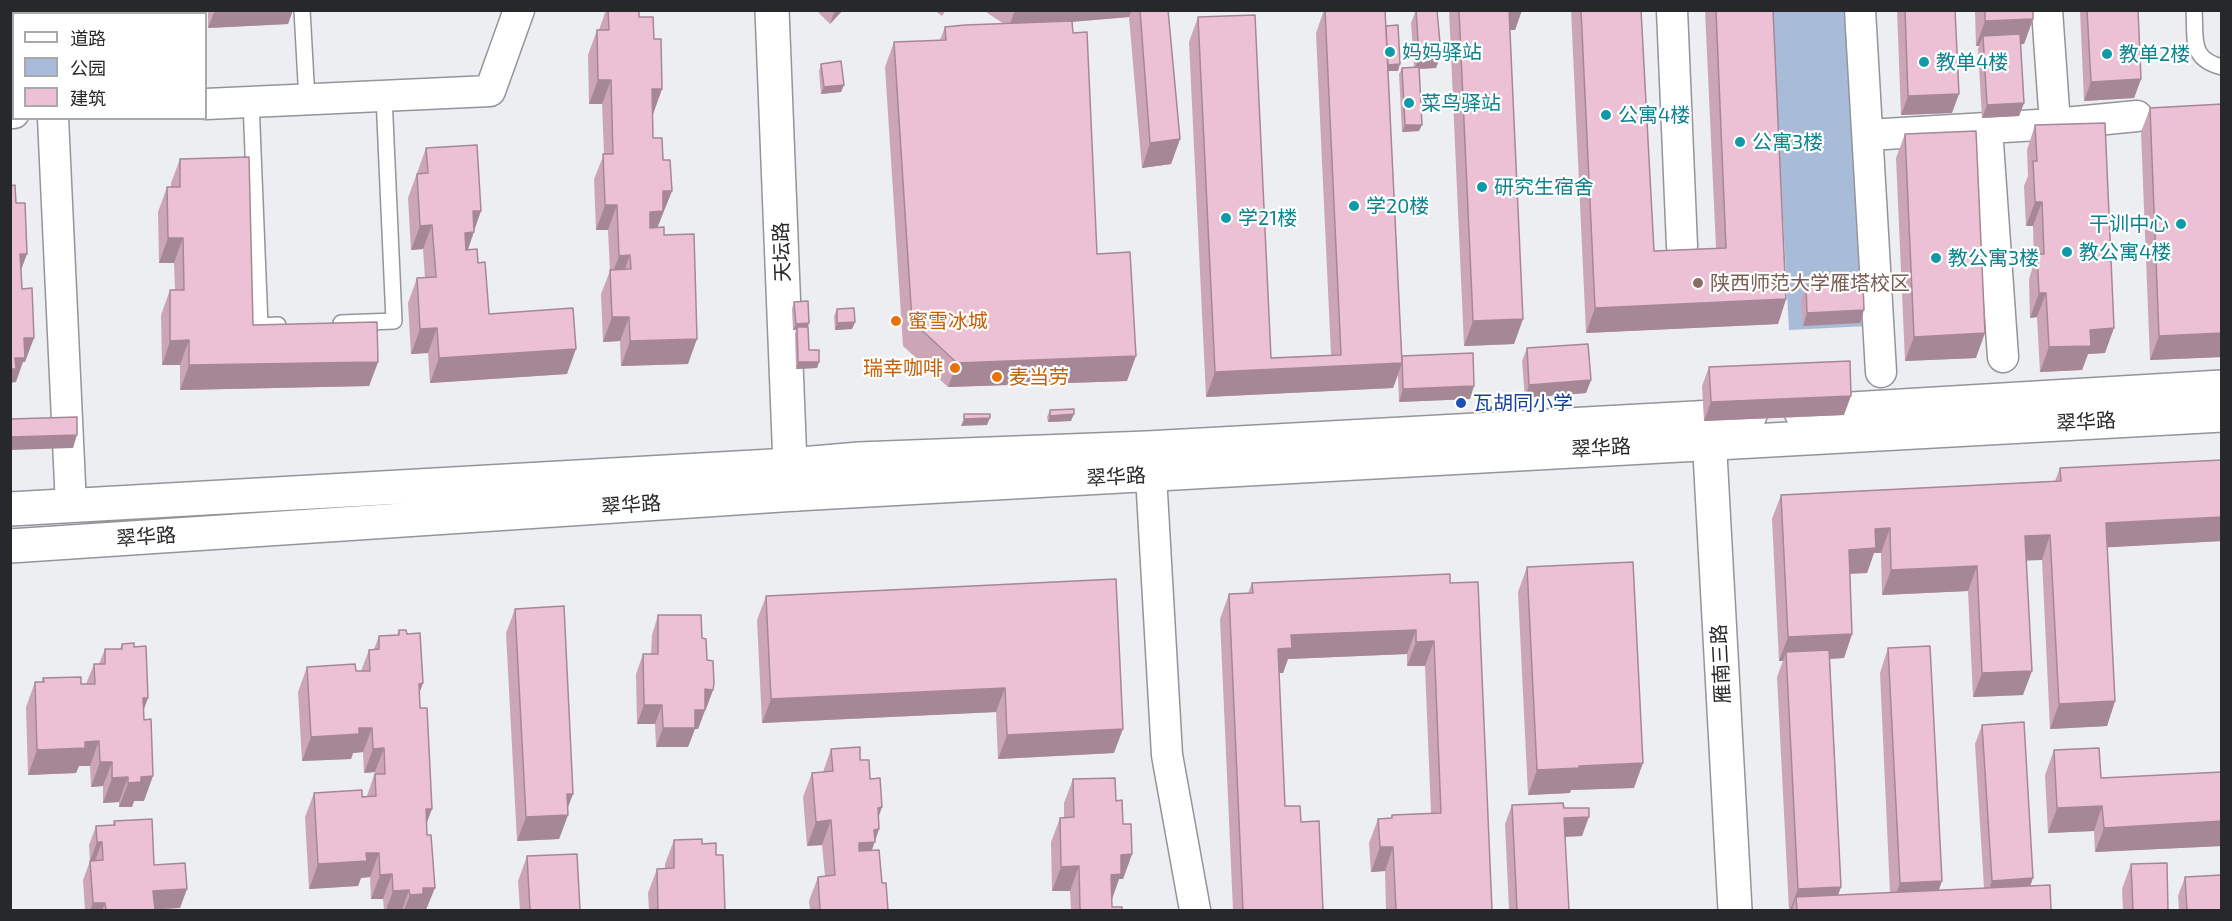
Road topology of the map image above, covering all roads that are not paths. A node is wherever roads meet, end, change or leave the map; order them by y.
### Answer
1 (302, 10) edge
2 (519, 10) edge
3 (772, 10) edge
4 (1672, 10) edge
5 (1860, 10) edge
6 (2047, 10) edge
7 (2194, 10) edge
8 (2222, 67) edge
9 (384, 96) junction
10 (307, 100) junction
11 (251, 102) junction
12 (207, 104) edge
13 (2137, 116) dead end
14 (53, 120) edge
15 (2055, 124) junction
16 (1987, 129) junction
17 (1868, 135) junction
18 (1682, 246) dead end
19 (327, 324) edge
20 (293, 325) edge
21 (2003, 357) dead end
22 (1881, 372) dead end
23 (2222, 387) edge
24 (2222, 415) edge
25 (1708, 429) junction
26 (1151, 475) junction
27 (793, 479) junction
28 (71, 506) junction
29 (10, 509) edge
30 (10, 546) edge
31 (1194, 910) edge
32 (1735, 910) edge

1 - 10 lane
2 - 9 street
3 - 27 main road, 天坛路
4 - 18 street
5 - 17 street
6 - 15 street
7 - 8 lane
9 - 10 street
9 - 19 lane
10 - 11 street
11 - 12 street
11 - 20 lane
13 - 15 street
14 - 28 street
15 - 16 street
16 - 17 street
16 - 21 street
17 - 22 street
23 - 25 main road, 翠华路
24 - 25 main road, 翠华路
25 - 26 main road, 翠华路
25 - 27 main road, 翠华路
25 - 32 main road, 雁南三路
26 - 27 main road, 翠华路
26 - 31 street
27 - 28 main road, 翠华路
27 - 30 main road, 翠华路
28 - 29 main road, 翠华路

